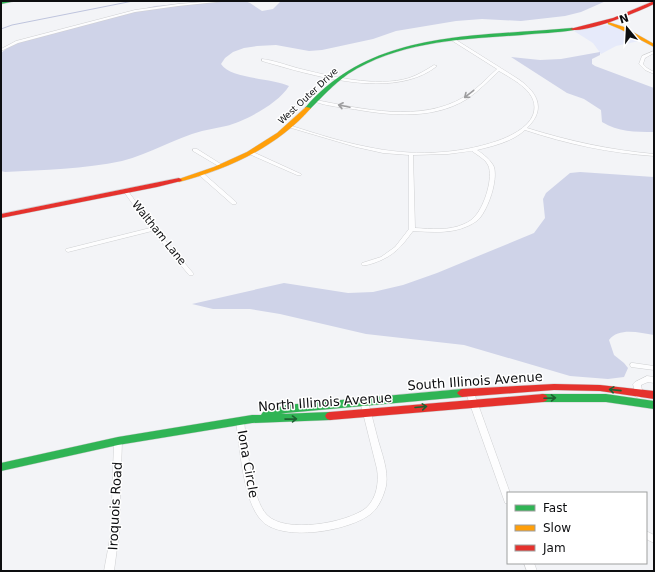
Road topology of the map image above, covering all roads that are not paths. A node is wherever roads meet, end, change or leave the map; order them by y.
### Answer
1 (14, 1) edge
2 (225, 1) edge
3 (210, 2) edge
4 (653, 2) edge
5 (1, 3) edge
6 (609, 23) junction
7 (452, 39) junction
8 (654, 46) edge
9 (1, 50) edge
10 (654, 52) edge
11 (263, 60) dead end
12 (435, 66) dead end
13 (499, 69) junction
14 (654, 73) edge
15 (341, 78) junction
16 (316, 101) junction
17 (290, 127) junction
18 (525, 130) junction
19 (473, 149) junction
20 (195, 150) dead end
21 (251, 153) junction
22 (411, 154) junction
23 (654, 155) edge
24 (222, 166) junction
25 (201, 174) junction
26 (299, 174) dead end
27 (126, 192) junction
28 (234, 203) dead end
29 (1, 216) edge
30 (153, 229) junction
31 (412, 229) junction
32 (68, 250) dead end
33 (364, 264) dead end
34 (192, 274) dead end
35 (633, 365) dead end
36 (654, 368) edge
37 (654, 380) edge
38 (470, 392) junction
39 (638, 392) junction
40 (654, 395) edge
41 (364, 401) junction
42 (474, 403) junction
43 (640, 403) junction
44 (654, 405) edge
45 (367, 412) junction
46 (252, 419) junction
47 (240, 421) junction
48 (118, 441) junction
49 (1, 467) edge
50 (507, 497) edge
51 (109, 571) edge

1 - 5 main road
2 - 3 street
3 - 9 street
4 - 6 main road, West Outer Drive
6 - 7 main road, West Outer Drive
6 - 8 main road
7 - 13 street
7 - 15 main road, West Outer Drive
10 - 14 street
11 - 15 street
12 - 15 street
13 -> 16 street
13 - 18 street
15 - 16 main road, West Outer Drive
16 - 17 main road, West Outer Drive
17 - 21 main road, West Outer Drive
17 - 22 street
18 - 19 street
18 - 23 street
19 - 22 street
19 - 31 street
20 - 24 street
21 - 24 main road, West Outer Drive
21 - 26 street
22 - 31 street
24 - 25 main road, West Outer Drive
25 - 27 main road, West Outer Drive
25 - 28 street
27 - 29 main road, West Outer Drive
27 - 30 street, Waltham Lane
30 - 32 street
30 - 34 street, Waltham Lane
31 - 33 street
35 - 36 street
37 - 39 street
39 -> 38 main road, South Illinois Avenue
38 - 41 main road, South Illinois Avenue
38 - 42 street
39 - 40 main road, South Illinois Avenue
39 - 43 street
41 - 45 street, Iona Circle
41 - 46 main road, South Illinois Avenue
42 -> 43 main road, North Illinois Avenue
45 -> 42 main road, North Illinois Avenue
42 - 50 street
43 - 44 main road, North Illinois Avenue
46 -> 45 main road, North Illinois Avenue
45 - 47 street, Iona Circle
46 - 47 main road, North Illinois Avenue
47 - 48 main road, North Illinois Avenue
48 - 49 main road, North Illinois Avenue
48 - 51 street, Iroquois Road

